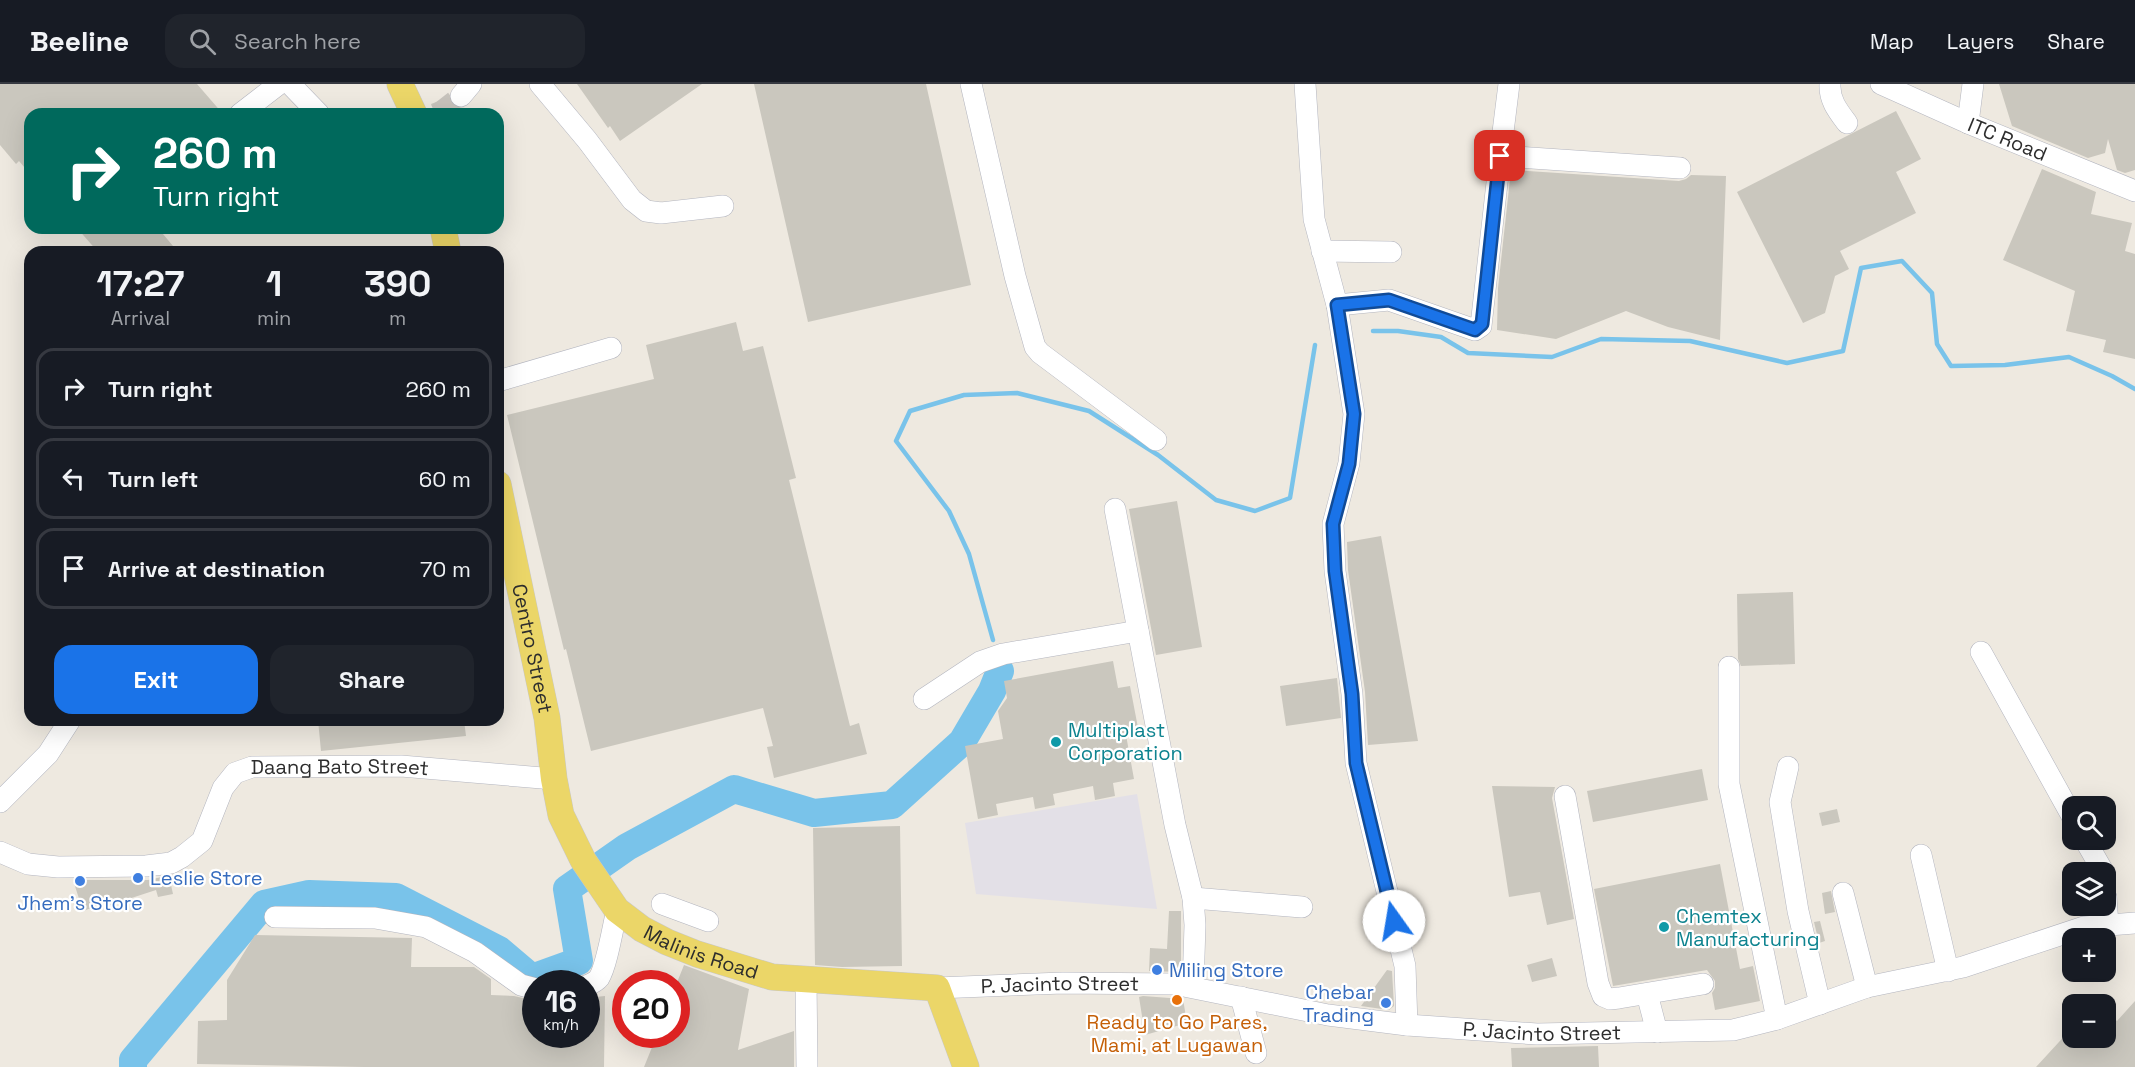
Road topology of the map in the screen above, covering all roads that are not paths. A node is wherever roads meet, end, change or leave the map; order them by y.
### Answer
1 (279, 84) edge
2 (290, 84) edge
3 (400, 84) edge
4 (540, 84) edge
5 (971, 84) edge
6 (1305, 84) edge
7 (1509, 84) edge
8 (1830, 84) edge
9 (1881, 84) edge
10 (1973, 84) edge
11 (248, 108) edge
12 (313, 108) edge
13 (411, 108) edge
14 (1847, 123) dead end
15 (1968, 123) junction
16 (1500, 156) junction
17 (1680, 168) dead end
18 (2135, 191) edge
19 (723, 206) dead end
20 (1322, 251) junction
21 (1391, 252) dead end
22 (1337, 305) junction
23 (611, 348) dead end
24 (504, 379) edge
25 (1156, 440) dead end
26 (1115, 509) dead end
27 (504, 513) edge
28 (1138, 631) junction
29 (1981, 652) dead end
30 (1729, 667) dead end
31 (924, 699) dead end
32 (66, 726) edge
33 (1788, 767) dead end
34 (554, 779) junction
35 (1565, 796) dead end
36 (2062, 798) edge
37 (0, 802) edge
38 (0, 852) edge
39 (1921, 855) dead end
40 (1843, 893) dead end
41 (1193, 898) junction
42 (662, 904) dead end
43 (1302, 907) dead end
44 (617, 910) junction
45 (2107, 916) edge
46 (275, 917) dead end
47 (708, 921) dead end
48 (2135, 923) edge
49 (2108, 925) junction
50 (1948, 971) junction
51 (600, 974) edge
52 (806, 980) junction
53 (1703, 984) dead end
54 (522, 985) edge
55 (1193, 987) junction
56 (1867, 987) junction
57 (937, 988) junction
58 (1647, 994) junction
59 (1241, 997) junction
60 (1820, 1004) junction
61 (1777, 1019) junction
62 (1407, 1025) junction
63 (1657, 1032) junction
64 (1256, 1053) dead end
65 (807, 1067) edge
66 (966, 1067) edge

1 - 11 street
2 - 12 street
3 - 13 main road
4 - 19 street
5 - 25 street
6 - 20 street
7 - 16 street
8 - 14 street
9 - 15 street, ITC Road
10 - 15 street
15 - 18 street, ITC Road
16 - 17 street
16 - 22 street
20 - 21 street
20 - 22 street
22 - 62 street
23 - 24 street
26 - 28 street
27 - 34 main road, Centro Street
28 - 31 street
28 - 41 street
29 - 36 street
30 - 61 street
32 - 37 street
33 - 60 street
34 - 38 street, Daang Bato Street
34 - 44 main road, Malinis Road
35 - 58 street
39 - 50 street
40 - 56 street
41 - 43 street
41 - 55 street
42 - 47 street
44 - 51 street
44 - 52 main road, Malinis Road
45 - 49 street
46 - 54 street
48 - 49 street, P. Jacinto Street
49 - 50 street, P. Jacinto Street
50 - 56 street, P. Jacinto Street
52 - 57 main road, Malinis Road
52 - 65 street
53 - 58 street
55 - 57 street, P. Jacinto Street
55 - 59 street, P. Jacinto Street
56 - 60 street, P. Jacinto Street
57 - 66 main road
58 - 63 street
59 - 62 street, P. Jacinto Street
59 - 64 street
60 - 61 street, P. Jacinto Street
61 - 63 street, P. Jacinto Street
62 - 63 street, P. Jacinto Street

